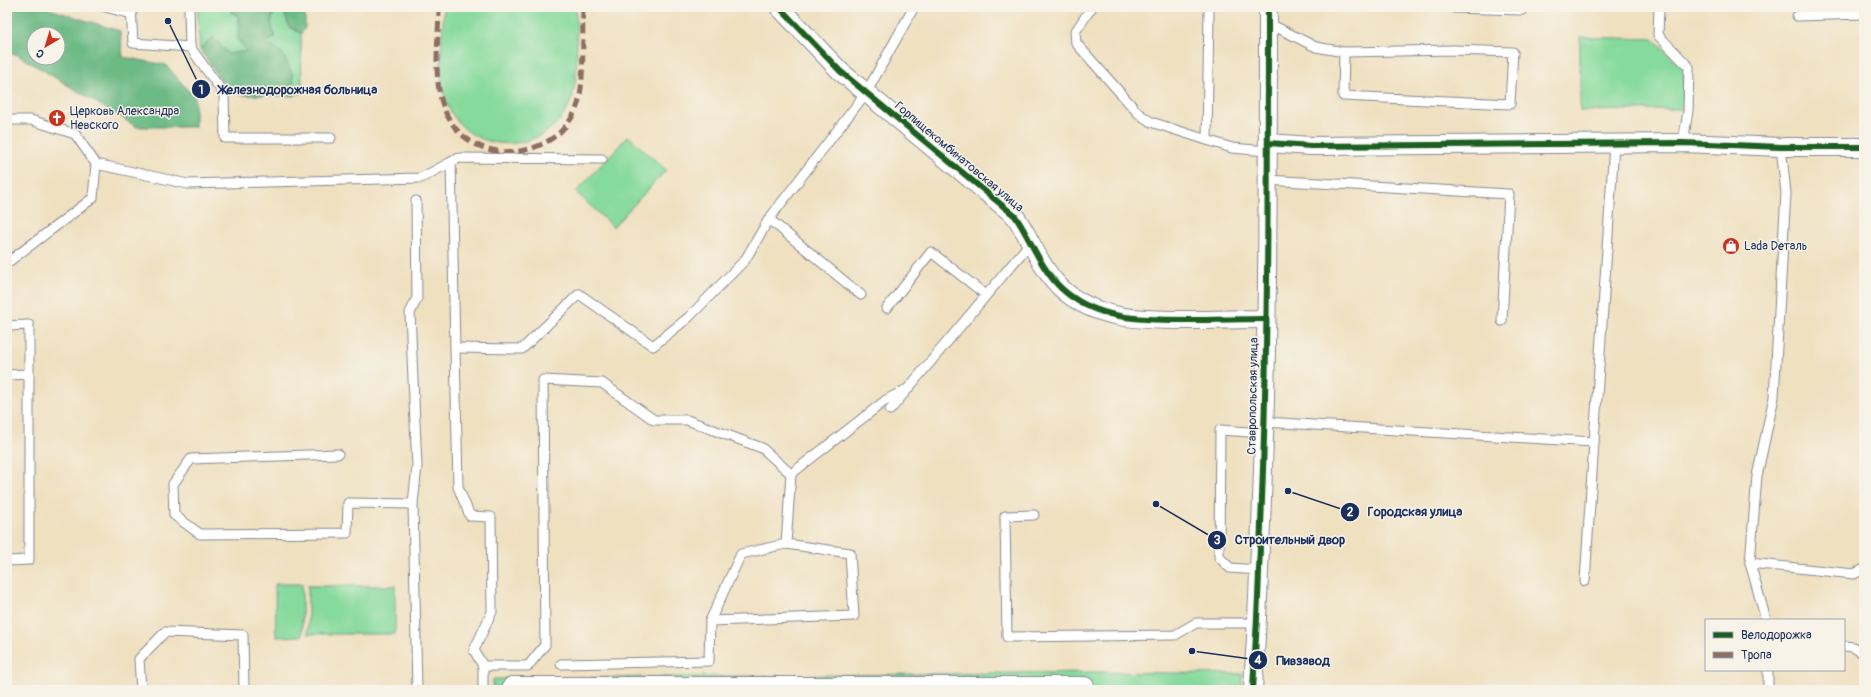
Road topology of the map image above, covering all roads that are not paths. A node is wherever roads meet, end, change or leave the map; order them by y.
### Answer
1 (105, 7) edge
2 (189, 7) edge
3 (779, 7) edge
4 (914, 7) edge
5 (1092, 7) edge
6 (1207, 7) edge
7 (1522, 7) edge
8 (1659, 7) edge
9 (1454, 8) dead end
10 (132, 10) edge
11 (1864, 14) edge
12 (1268, 15) edge
13 (1797, 16) dead end
14 (190, 47) junction
15 (1344, 52) junction
16 (866, 93) junction
17 (7, 120) edge
18 (331, 138) dead end
19 (1207, 140) junction
20 (1683, 143) junction
21 (1614, 145) junction
22 (1268, 147) junction
23 (1781, 147) junction
24 (1864, 148) edge
25 (602, 159) dead end
26 (451, 162) junction
27 (96, 164) junction
28 (1267, 180) junction
29 (416, 201) dead end
30 (769, 218) junction
31 (1031, 242) junction
32 (7, 263) edge
33 (861, 295) dead end
34 (986, 295) junction
35 (887, 308) dead end
36 (1266, 319) junction
37 (1502, 321) dead end
38 (7, 326) edge
39 (456, 348) junction
40 (29, 374) junction
41 (7, 375) edge
42 (905, 390) junction
43 (890, 410) dead end
44 (1264, 427) junction
45 (1594, 442) junction
46 (338, 454) dead end
47 (791, 474) junction
48 (413, 504) junction
49 (1034, 516) dead end
50 (786, 544) junction
51 (7, 562) edge
52 (1750, 563) junction
53 (1864, 569) edge
54 (1260, 570) junction
55 (1585, 581) dead end
56 (1766, 619) edge
57 (710, 621) junction
58 (1256, 623) junction
59 (1845, 646) edge
60 (1864, 654) edge
61 (561, 664) dead end
62 (483, 666) junction
63 (1768, 671) edge
64 (512, 688) edge
65 (141, 690) edge
66 (244, 690) edge
67 (417, 690) edge
68 (483, 690) edge
69 (1085, 690) edge
70 (1253, 690) edge
71 (1768, 690) edge

1 - 10 lane
2 - 14 lane
3 - 16 street, Горпищекомбинатовская улица
4 - 16 lane
5 - 19 lane
6 - 19 lane
7 - 9 lane
8 - 20 lane
10 - 14 lane
11 - 13 lane
12 - 15 lane
12 - 22 street, Ставропольская улица
14 - 18 lane
15 - 15 lane
16 - 30 lane
16 - 31 street, Горпищекомбинатовская улица
17 - 27 lane
19 - 22 lane
20 - 21 street
20 - 23 street
21 - 22 street
21 - 45 lane
22 - 28 street, Ставропольская улица
23 - 24 street
23 - 52 lane
25 - 26 lane
26 - 27 lane
26 - 39 lane
27 - 32 lane
28 - 36 street, Ставропольская улица
28 - 37 lane
29 - 48 lane
30 - 33 lane
30 - 39 lane
31 - 34 lane
31 - 36 street, Горпищекомбинатовская улица
34 - 35 lane
34 - 42 lane
36 - 44 street, Ставропольская улица
38 - 40 lane
39 - 62 lane
40 - 41 lane
40 - 51 lane
42 - 43 lane
42 - 47 lane
44 - 45 lane
44 - 54 street, Ставропольская улица
44 - 54 lane
45 - 55 lane
46 - 48 lane
47 - 50 lane
47 - 62 lane
48 - 67 lane
49 - 58 lane
50 - 57 lane
50 - 57 lane
52 - 53 lane
52 - 56 lane
54 - 58 street, Ставропольская улица
57 - 61 lane
58 - 70 street, Ставропольская улица
59 - 60 lane
62 - 68 lane
63 - 71 lane
64 - 69 street
65 - 66 lane

